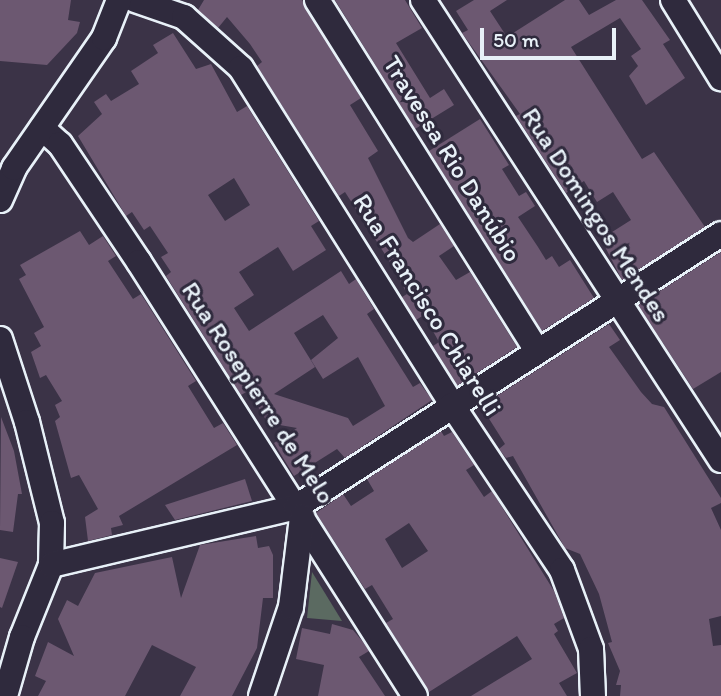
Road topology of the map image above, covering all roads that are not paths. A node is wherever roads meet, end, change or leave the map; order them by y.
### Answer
1 (118, 0) edge
2 (135, 0) edge
3 (317, 0) edge
4 (422, 0) edge
5 (673, 0) edge
6 (721, 78) edge
7 (42, 128) junction
8 (7, 165) edge
9 (0, 200) edge
10 (721, 234) edge
11 (615, 301) junction
12 (0, 339) edge
13 (537, 351) junction
14 (452, 405) junction
15 (721, 460) edge
16 (299, 512) junction
17 (51, 565) junction
18 (5, 696) edge
19 (261, 696) edge
20 (415, 696) edge
21 (593, 696) edge

1 - 7 street
2 - 14 street, Rua Francisco Chiarelli
3 - 13 street, Travessa Rio Danúbio
4 - 11 street, Rua Domingos Mendes
5 - 6 street
7 - 8 street
7 - 16 street, Rua Rosepierre de Melo
8 - 9 street
10 - 11 street
11 - 13 street
11 - 15 street, Rua Domingos Mendes
12 - 17 street
13 - 14 street
14 - 16 street
14 - 21 street, Rua Francisco Chiarelli
16 - 17 street
16 - 19 street
16 - 20 street, Rua Rosepierre de Melo
17 - 18 street

